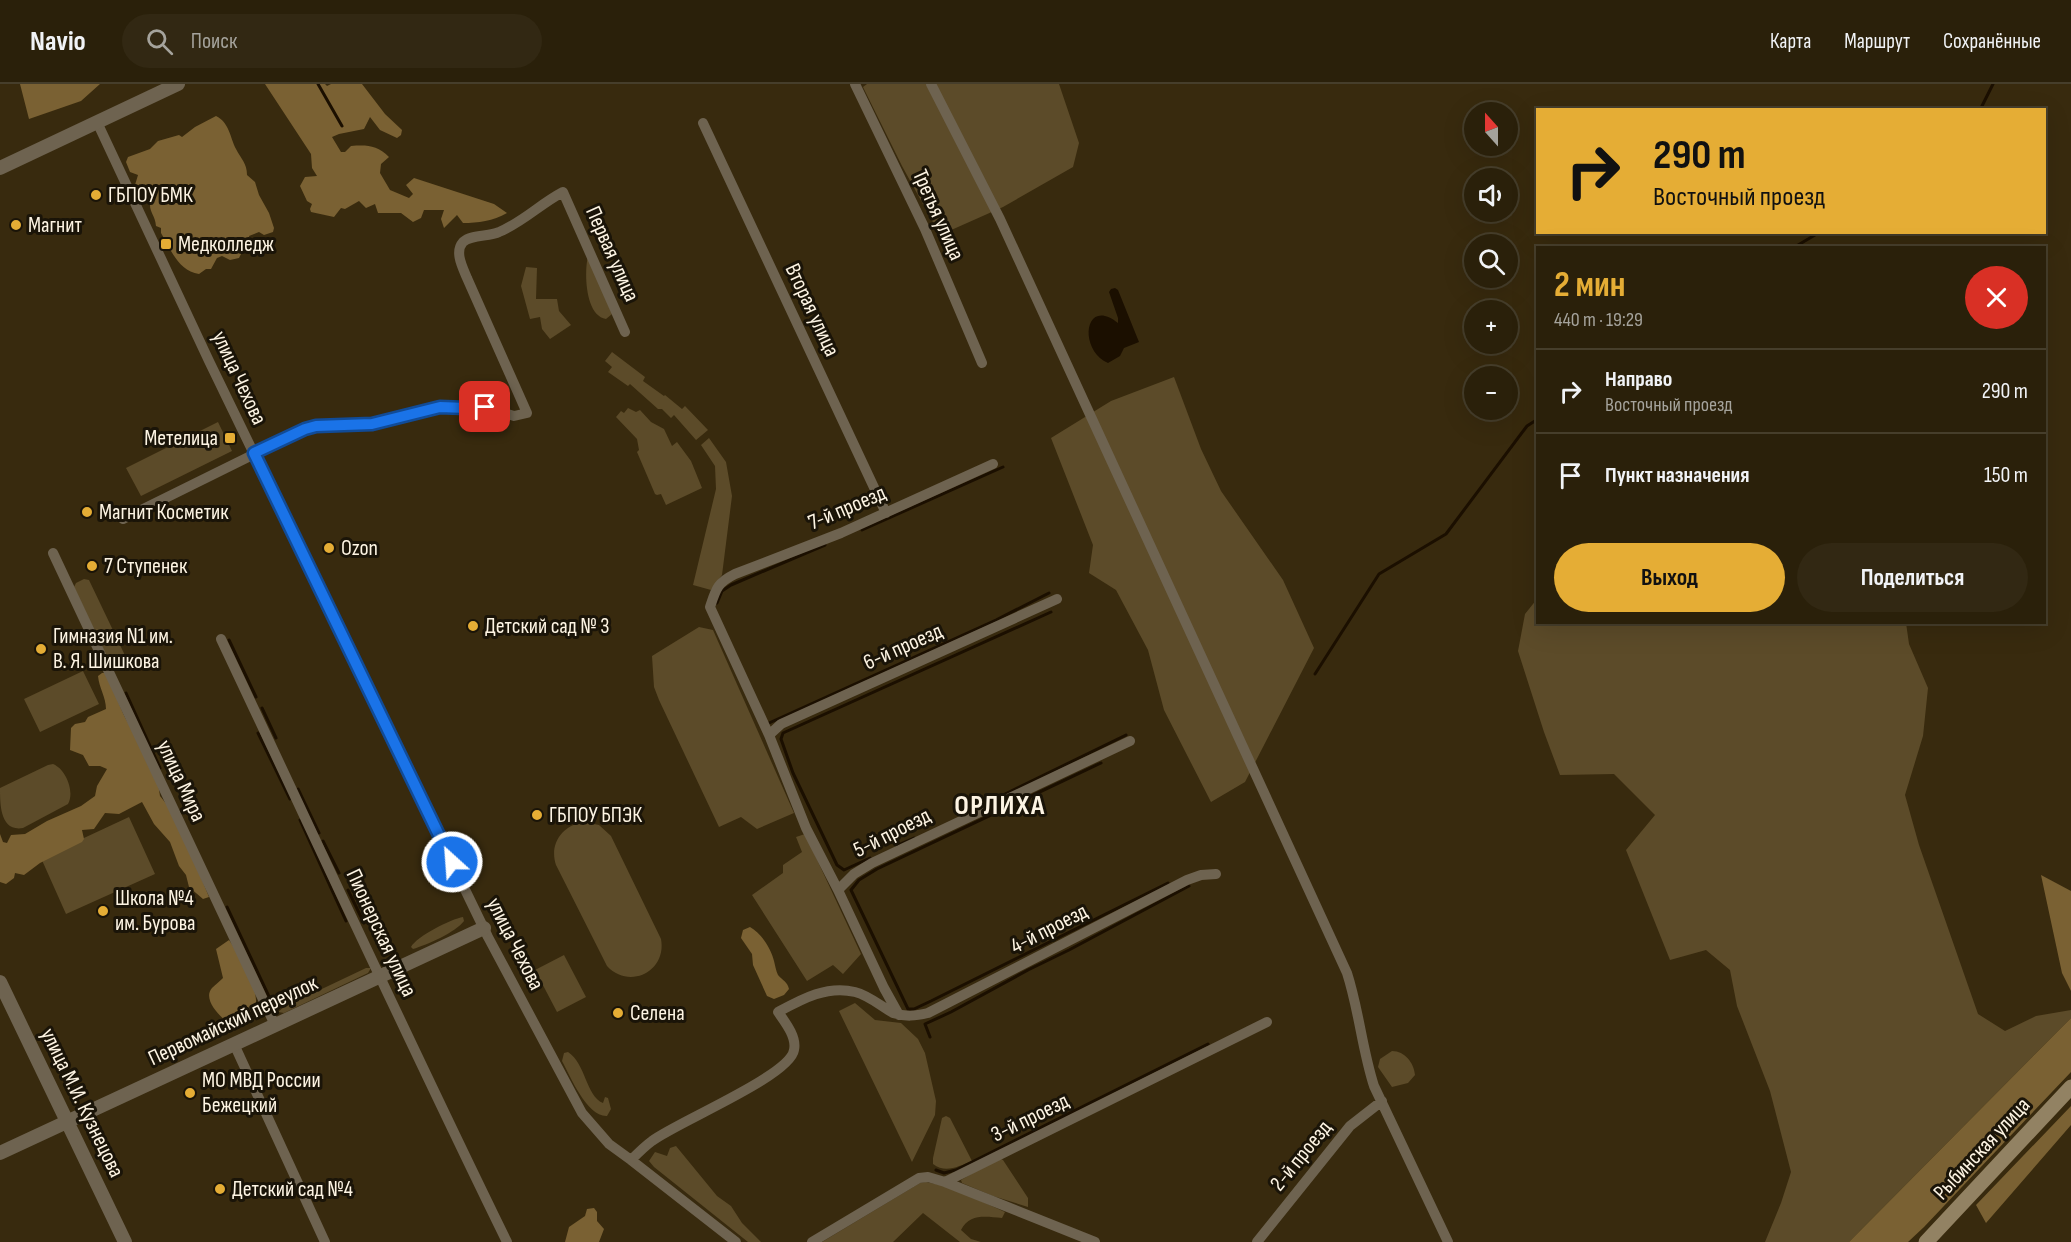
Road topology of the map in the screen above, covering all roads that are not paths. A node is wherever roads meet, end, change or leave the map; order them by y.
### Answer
1 (178, 84) edge
2 (855, 84) edge
3 (931, 84) edge
4 (97, 122) junction
5 (704, 123) dead end
6 (0, 168) edge
7 (625, 332) dead end
8 (982, 363) dead end
9 (254, 453) junction
10 (993, 464) dead end
11 (886, 513) junction
12 (123, 519) dead end
13 (53, 553) dead end
14 (1057, 599) dead end
15 (221, 639) dead end
16 (769, 735) junction
17 (1130, 741) dead end
18 (1216, 874) dead end
19 (838, 890) junction
20 (484, 928) junction
21 (380, 977) junction
22 (0, 982) edge
23 (899, 1015) junction
24 (1267, 1022) dead end
25 (275, 1025) junction
26 (234, 1044) junction
27 (2071, 1087) edge
28 (1382, 1101) junction
29 (68, 1121) junction
30 (0, 1153) edge
31 (632, 1160) junction
32 (945, 1182) junction
33 (125, 1242) edge
34 (325, 1242) edge
35 (507, 1242) edge
36 (736, 1242) edge
37 (812, 1242) edge
38 (1095, 1242) edge
39 (1257, 1242) edge
40 (1448, 1242) edge
41 (1926, 1242) edge

1 - 4 street
2 - 8 street, Третья улица
3 - 28 street
4 - 6 street
4 - 9 street, улица Чехова
5 - 11 street, Вторая улица
7 - 9 street, Первая улица
9 - 12 street
9 - 20 street, улица Чехова
10 - 11 street, 7-й проезд
11 - 16 street, 7-й проезд
13 - 25 street, улица Мира
14 - 16 street, 6-й проезд
15 - 21 street, Пионерская улица
16 - 19 street
17 - 19 street, 5-й проезд
18 - 23 street, 4-й проезд
19 - 23 street
20 - 21 street, Первомайский переулок
20 - 31 street, улица Чехова
21 - 25 street, Первомайский переулок
21 - 35 street, Пионерская улица
22 - 29 street, улица М.И. Кузнецова
23 - 31 street
24 - 32 street, 3-й проезд
25 - 26 street, Первомайский переулок
26 - 29 street, Первомайский переулок
26 - 34 street
27 - 41 main road, Рыбинская улица
28 - 39 street, 2-й проезд
28 - 40 street
29 - 30 street, Первомайский переулок
29 - 33 street, улица М.И. Кузнецова
31 - 36 street, улица Чехова
32 - 37 street
32 - 38 street

